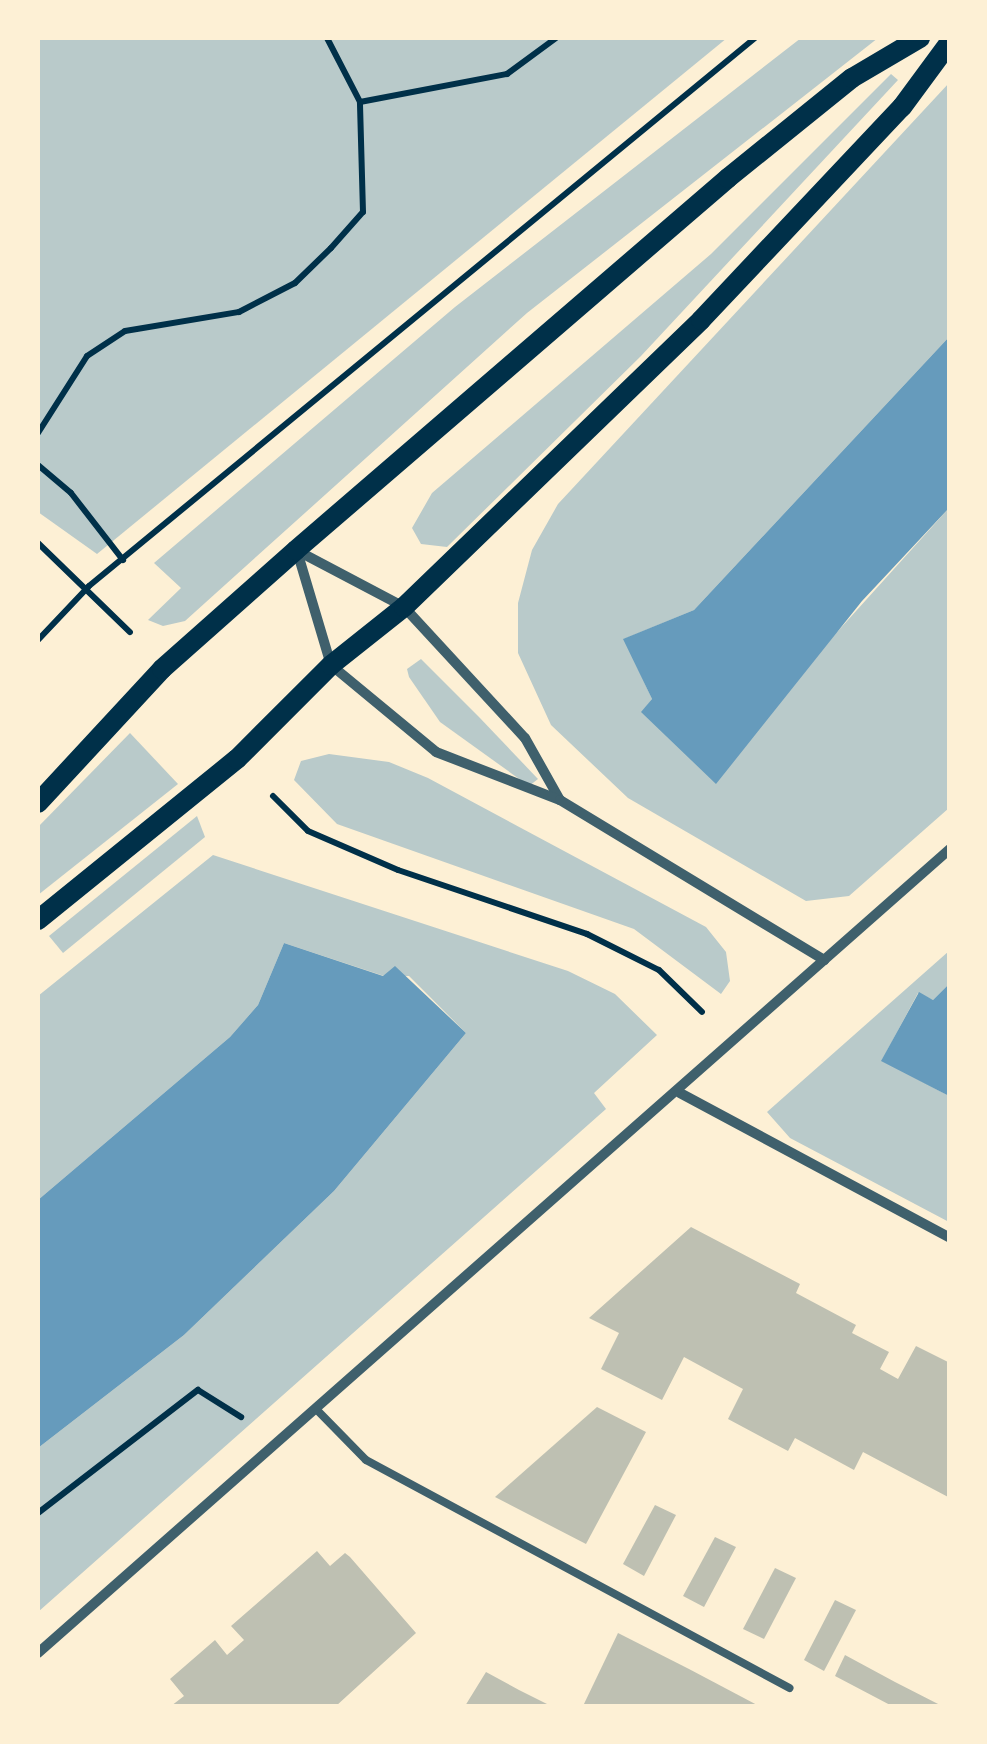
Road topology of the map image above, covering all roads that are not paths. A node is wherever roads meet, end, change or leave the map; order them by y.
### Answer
1 (920, 38) edge
2 (950, 42) edge
3 (296, 550) junction
4 (404, 607) junction
5 (331, 665) junction
6 (560, 800) junction
7 (38, 804) edge
8 (950, 849) edge
9 (38, 920) edge
10 (824, 960) junction
11 (680, 1094) junction
12 (950, 1238) edge
13 (317, 1410) junction
14 (38, 1653) edge
15 (789, 1688) dead end

1 - 3 main road
2 - 4 main road
3 - 4 street
3 - 5 street
3 - 7 main road
4 - 5 main road
4 - 6 street
5 - 6 street
5 - 9 main road
6 - 10 street
8 - 10 street
10 - 11 street
11 - 12 street
11 - 13 street
13 - 14 street
13 - 15 lane

